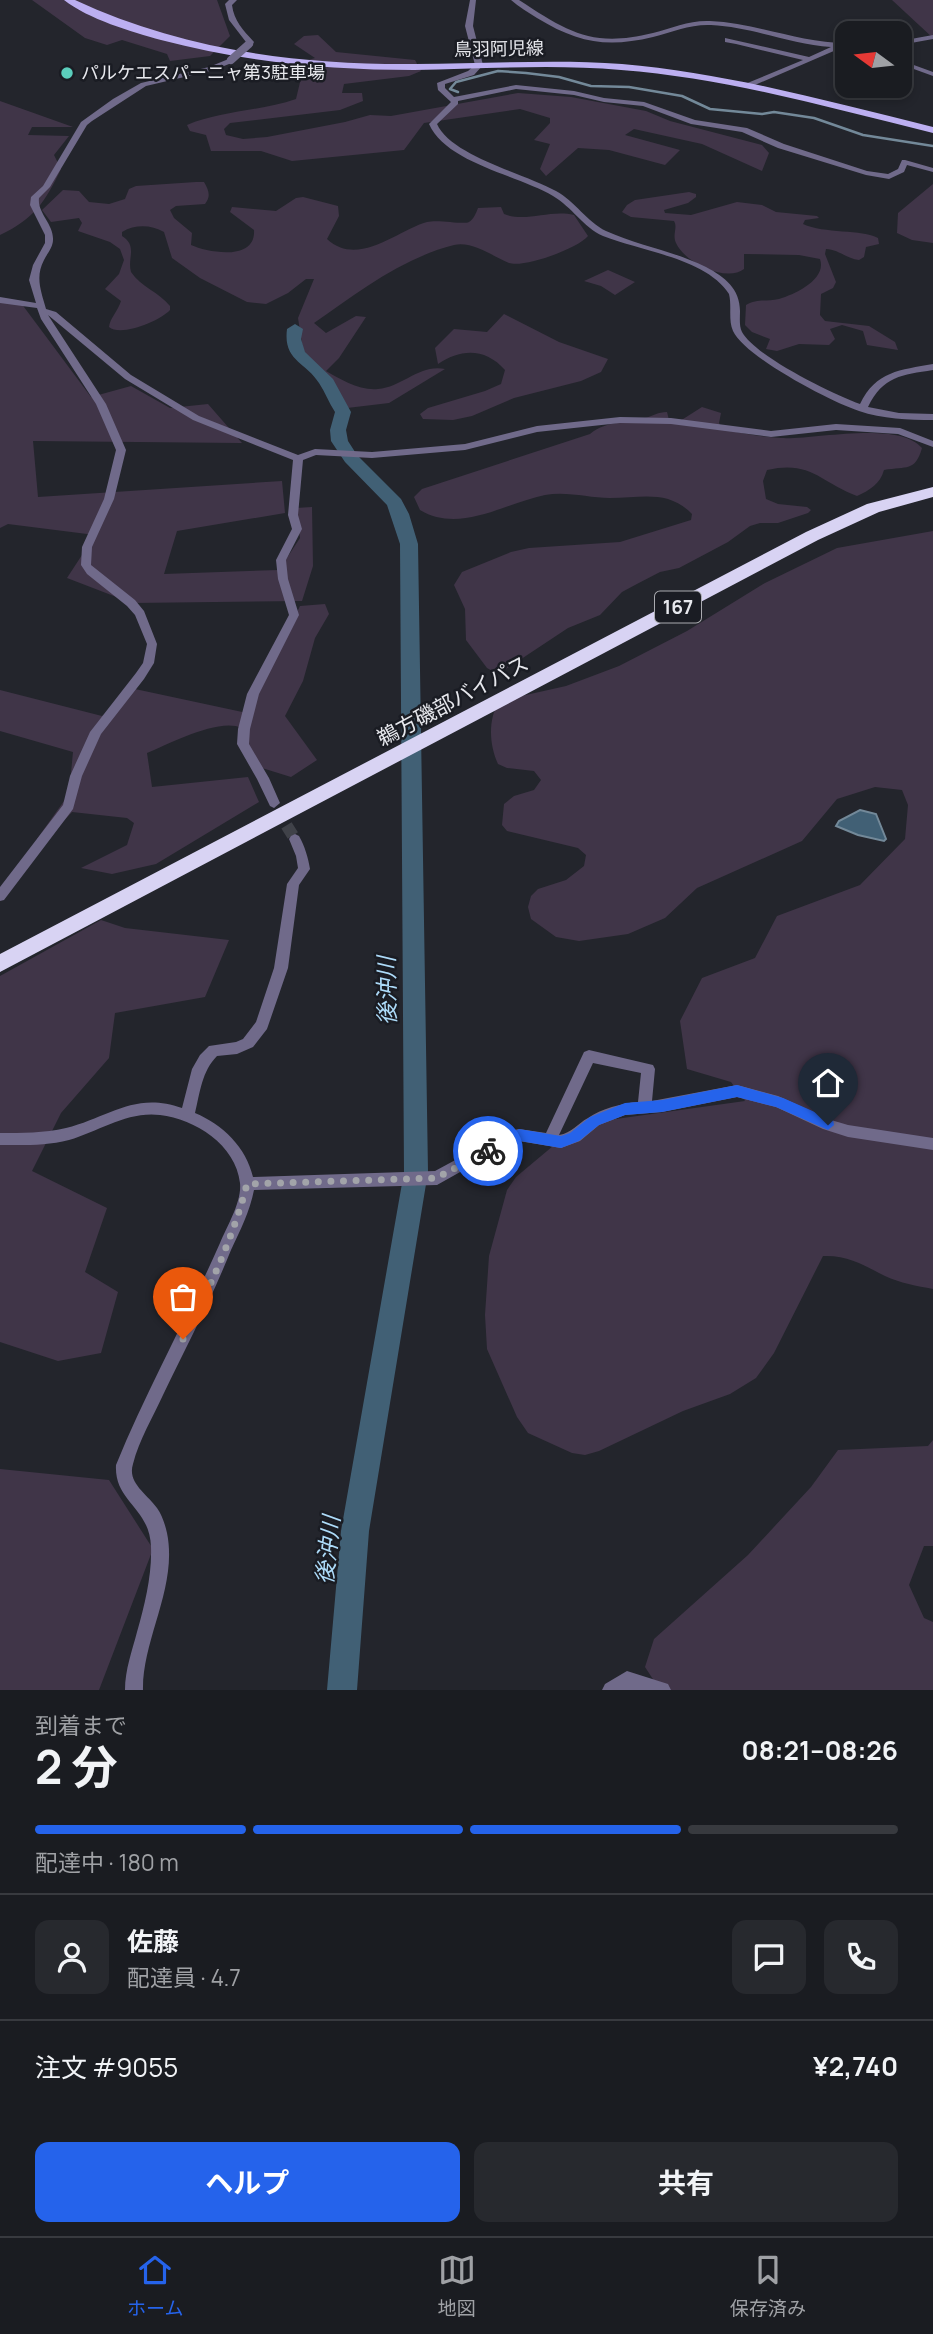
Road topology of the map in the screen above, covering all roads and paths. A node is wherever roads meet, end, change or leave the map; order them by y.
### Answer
1 (68, 0) edge
2 (234, 0) edge
3 (472, 0) edge
4 (514, 0) edge
5 (933, 37) edge
6 (729, 40) dead end
7 (912, 41) edge
8 (835, 45) edge
9 (835, 49) edge
10 (809, 59) junction
11 (230, 60) joint
12 (479, 65) junction
13 (912, 66) edge
14 (933, 74) edge
15 (748, 86) junction
16 (455, 99) junction
17 (933, 130) edge
18 (933, 170) edge
19 (0, 300) edge
20 (41, 308) junction
21 (933, 367) edge
22 (862, 409) junction
23 (902, 416) junction
24 (933, 417) edge
25 (900, 431) junction
26 (933, 444) edge
27 (298, 458) junction
28 (933, 492) edge
29 (274, 803) tunnel mouth
30 (295, 839) tunnel mouth
31 (0, 896) edge
32 (0, 964) edge
33 (644, 1107) junction
34 (187, 1116) junction
35 (0, 1139) edge
36 (550, 1141) junction
37 (933, 1144) edge
38 (247, 1184) junction
39 (134, 1690) edge
40 (611, 1690) edge
41 (662, 1690) edge

1 - 12 main road, 鳥羽阿児線
2 - 11 street, bridge
3 - 12 street
4 - 8 street
5 - 7 street
6 - 10 street
9 - 10 street
10 - 15 street
11 - 20 street
12 - 15 main road, 鳥羽阿児線
12 - 16 street
13 - 14 street
15 - 17 main road, 鳥羽阿児線
16 - 18 street
16 - 22 street
19 - 20 street
20 - 27 street
20 - 31 street
21 - 22 street
22 - 23 street
23 - 24 street
23 - 25 street
25 - 26 street
25 - 27 street
27 - 29 street
28 - 32 highway, 鵜方磯部バイパス / 167
30 - 34 street
33 - 36 street
33 - 36 street
33 - 37 street
34 - 35 street
34 - 38 street
36 - 38 street
38 - 39 street
40 - 41 street

